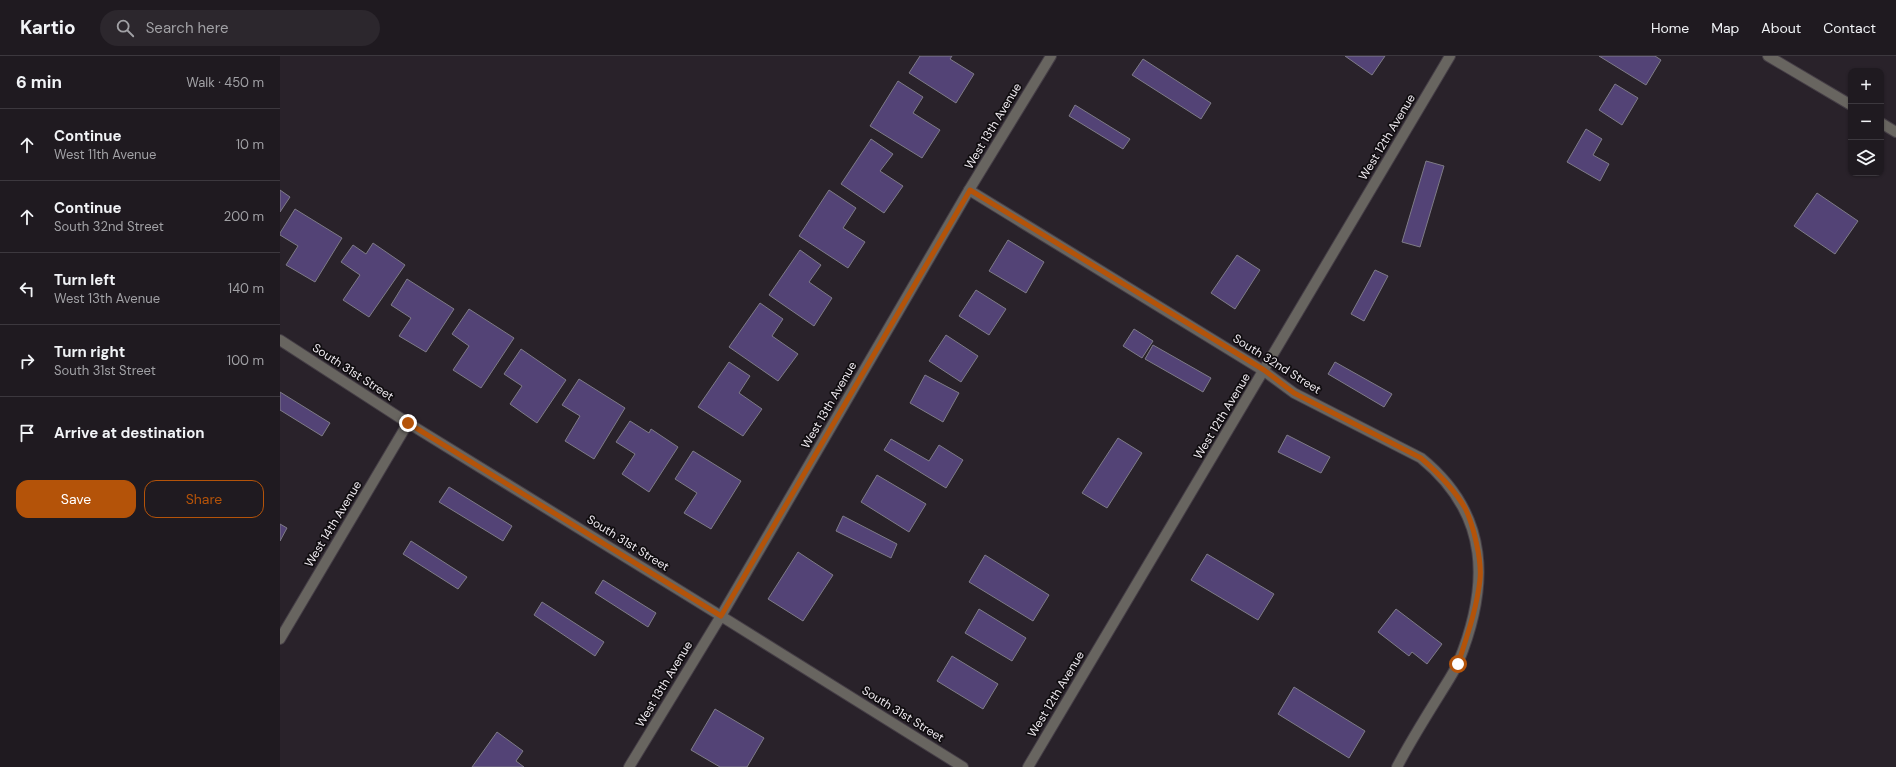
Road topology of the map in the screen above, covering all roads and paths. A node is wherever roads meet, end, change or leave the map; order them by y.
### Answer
1 (1051, 56) edge
2 (1450, 56) edge
3 (1768, 56) edge
4 (1849, 104) edge
5 (1884, 125) edge
6 (1896, 132) edge
7 (970, 190) junction
8 (280, 340) edge
9 (1264, 370) junction
10 (408, 423) junction
11 (721, 616) junction
12 (280, 639) edge
13 (629, 767) edge
14 (963, 767) edge
15 (1028, 767) edge
16 (1397, 767) edge

1 - 7 street, West 13th Avenue
2 - 9 street, West 12th Avenue
3 - 4 street
5 - 6 street
7 - 9 street, South 32nd Street
7 - 11 street, West 13th Avenue
8 - 10 street, South 31st Street
9 - 15 street, West 12th Avenue
9 - 16 street, South 32nd Street
10 - 11 street, South 31st Street
10 - 12 street, West 14th Avenue
11 - 13 street, West 13th Avenue
11 - 14 street, South 31st Street

